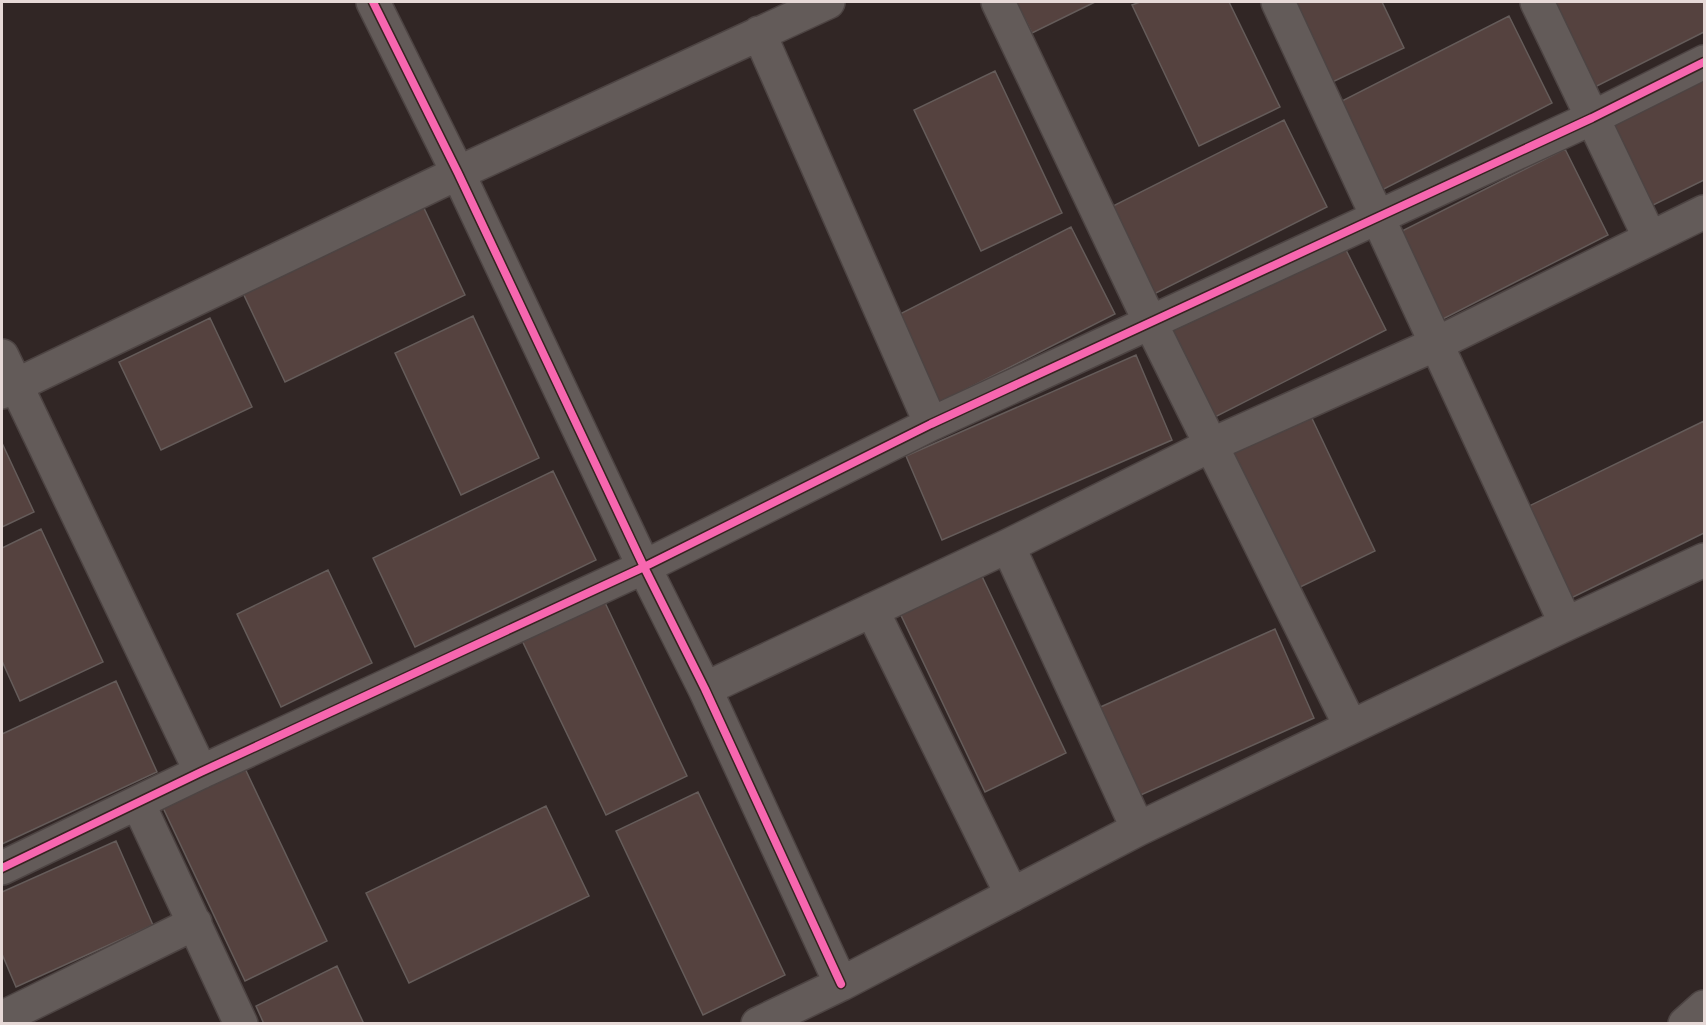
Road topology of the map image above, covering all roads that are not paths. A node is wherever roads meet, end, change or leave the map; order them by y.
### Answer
1 (373, 2) edge
2 (828, 2) edge
3 (998, 2) edge
4 (1278, 2) edge
5 (1537, 2) edge
6 (759, 33) junction
7 (1704, 62) edge
8 (1592, 118) junction
9 (458, 174) junction
10 (1704, 212) edge
11 (1377, 219) junction
12 (1650, 238) junction
13 (1151, 324) junction
14 (1436, 344) junction
15 (2, 356) edge
16 (9, 388) edge
17 (931, 424) junction
18 (1211, 445) junction
19 (1008, 546) junction
20 (1704, 560) edge
21 (645, 567) junction
22 (872, 610) junction
23 (1566, 624) junction
24 (705, 689) junction
25 (1351, 727) junction
26 (201, 772) junction
27 (138, 802) junction
28 (1138, 829) junction
29 (2, 868) edge
30 (1012, 895) junction
31 (195, 923) junction
32 (842, 984) junction
33 (1704, 1007) edge
34 (2, 1018) edge
35 (241, 1023) edge
36 (758, 1023) edge
37 (1684, 1023) edge

1 - 9 street
2 - 6 street
3 - 13 street
4 - 11 street
5 - 8 street
6 - 9 street
6 - 17 street
7 - 8 street
8 - 11 street
8 - 12 street
9 - 16 street
9 - 21 street
10 - 12 street
11 - 13 street
11 - 14 street
12 - 14 street
13 - 17 street
13 - 18 street
14 - 18 street
14 - 23 street
15 - 16 street
16 - 26 street
17 - 21 street
18 - 19 street
18 - 25 street
19 - 22 street
19 - 28 street
20 - 23 street
21 - 24 street
21 - 26 street
22 - 24 street
22 - 30 street
23 - 25 street
24 - 32 street
25 - 28 street
26 - 27 street
27 - 29 street
27 - 31 street
28 - 30 street
30 - 32 street
31 - 34 street
31 - 35 street
32 - 36 street
33 - 37 street

